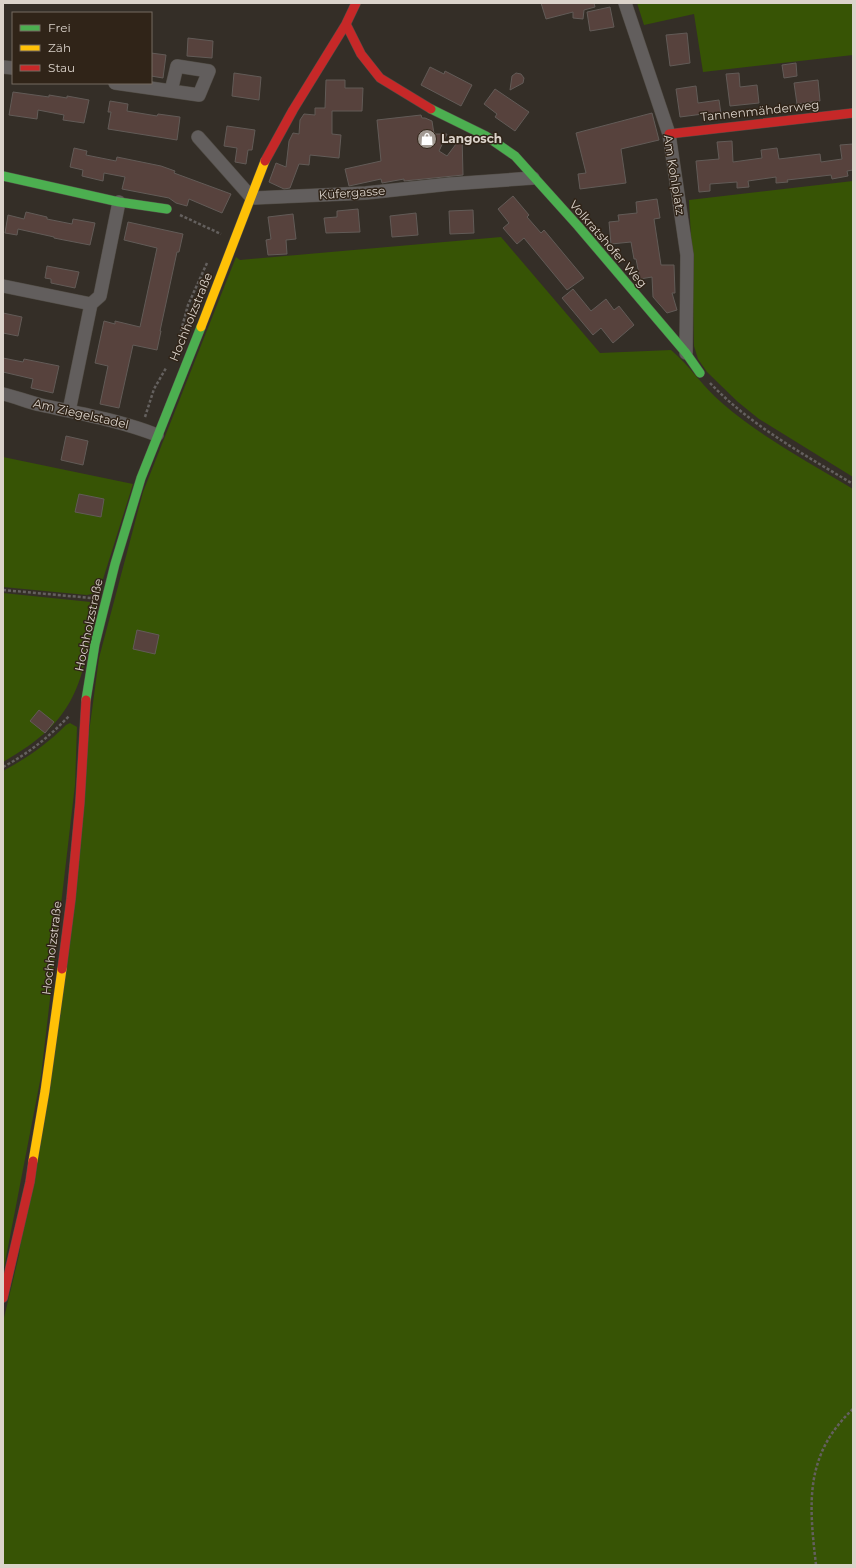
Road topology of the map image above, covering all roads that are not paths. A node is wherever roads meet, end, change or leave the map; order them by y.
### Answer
1 (356, 3) edge
2 (625, 3) edge
3 (346, 24) junction
4 (122, 84) edge
5 (171, 91) dead end
6 (853, 113) edge
7 (669, 134) junction
8 (198, 137) dead end
9 (3, 176) edge
10 (533, 178) junction
11 (252, 198) junction
12 (119, 202) junction
13 (167, 210) road end
14 (3, 286) edge
15 (91, 304) junction
16 (686, 353) junction
17 (700, 373) road end
18 (3, 394) edge
19 (69, 411) junction
20 (157, 435) junction
21 (3, 1298) edge

1 - 3 street, Hochholzstraße
2 - 7 street, Am Kohlplatz
3 - 10 street, Volkratshofer Weg
3 - 11 street, Hochholzstraße
4 - 5 street
6 - 7 street, Tannenmähderweg
7 - 16 street, Am Kohlplatz
8 - 11 street
9 - 12 street
10 - 11 street, Küfergasse
10 - 16 street, Volkratshofer Weg
11 - 20 street, Hochholzstraße
12 - 13 street
12 - 15 street
14 - 15 street
15 - 19 street
16 - 17 street, Volkratshofer Weg
18 - 19 street, Am Ziegelstadel
19 - 20 street, Am Ziegelstadel
20 - 21 street, Hochholzstraße

